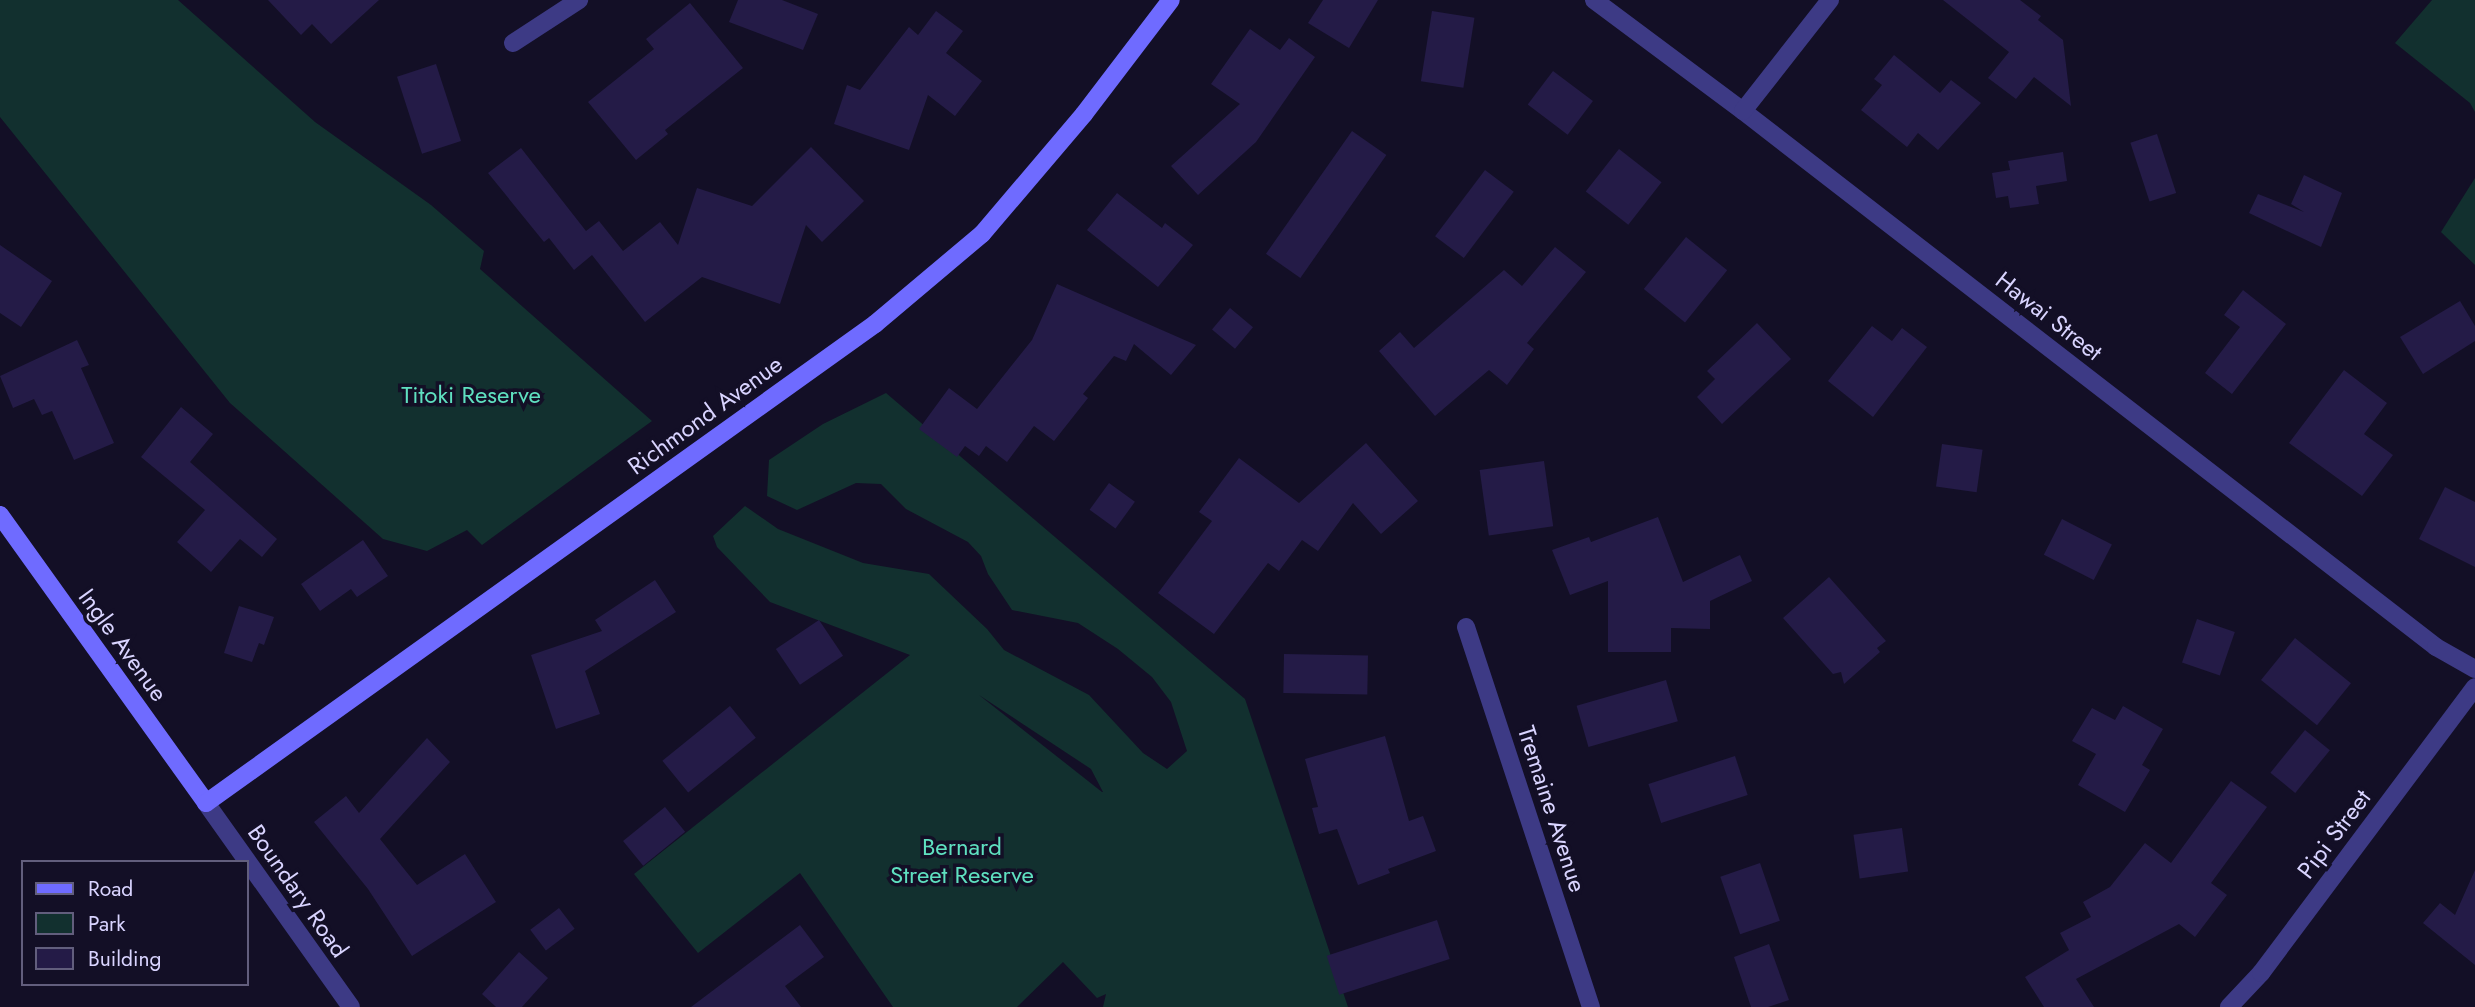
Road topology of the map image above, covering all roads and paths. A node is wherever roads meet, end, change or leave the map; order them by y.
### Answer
1 (579, 0) edge
2 (1171, 0) edge
3 (1594, 0) edge
4 (1830, 0) edge
5 (513, 43) dead end
6 (1743, 111) junction
7 (0, 514) edge
8 (1466, 627) dead end
9 (2475, 669) edge
10 (2475, 687) edge
11 (206, 803) junction
12 (247, 860) edge
13 (248, 862) edge
14 (351, 1007) edge
15 (1591, 1007) edge
16 (2229, 1007) edge

1 - 5 street
2 - 11 street, Richmond Avenue
3 - 6 street, Hawai Street
4 - 6 street
6 - 9 street, Hawai Street
7 - 11 street, Ingle Avenue
8 - 15 street, Tremaine Avenue
10 - 16 street, Pipi Street
11 - 12 street, Boundary Road
13 - 14 street, Boundary Road

